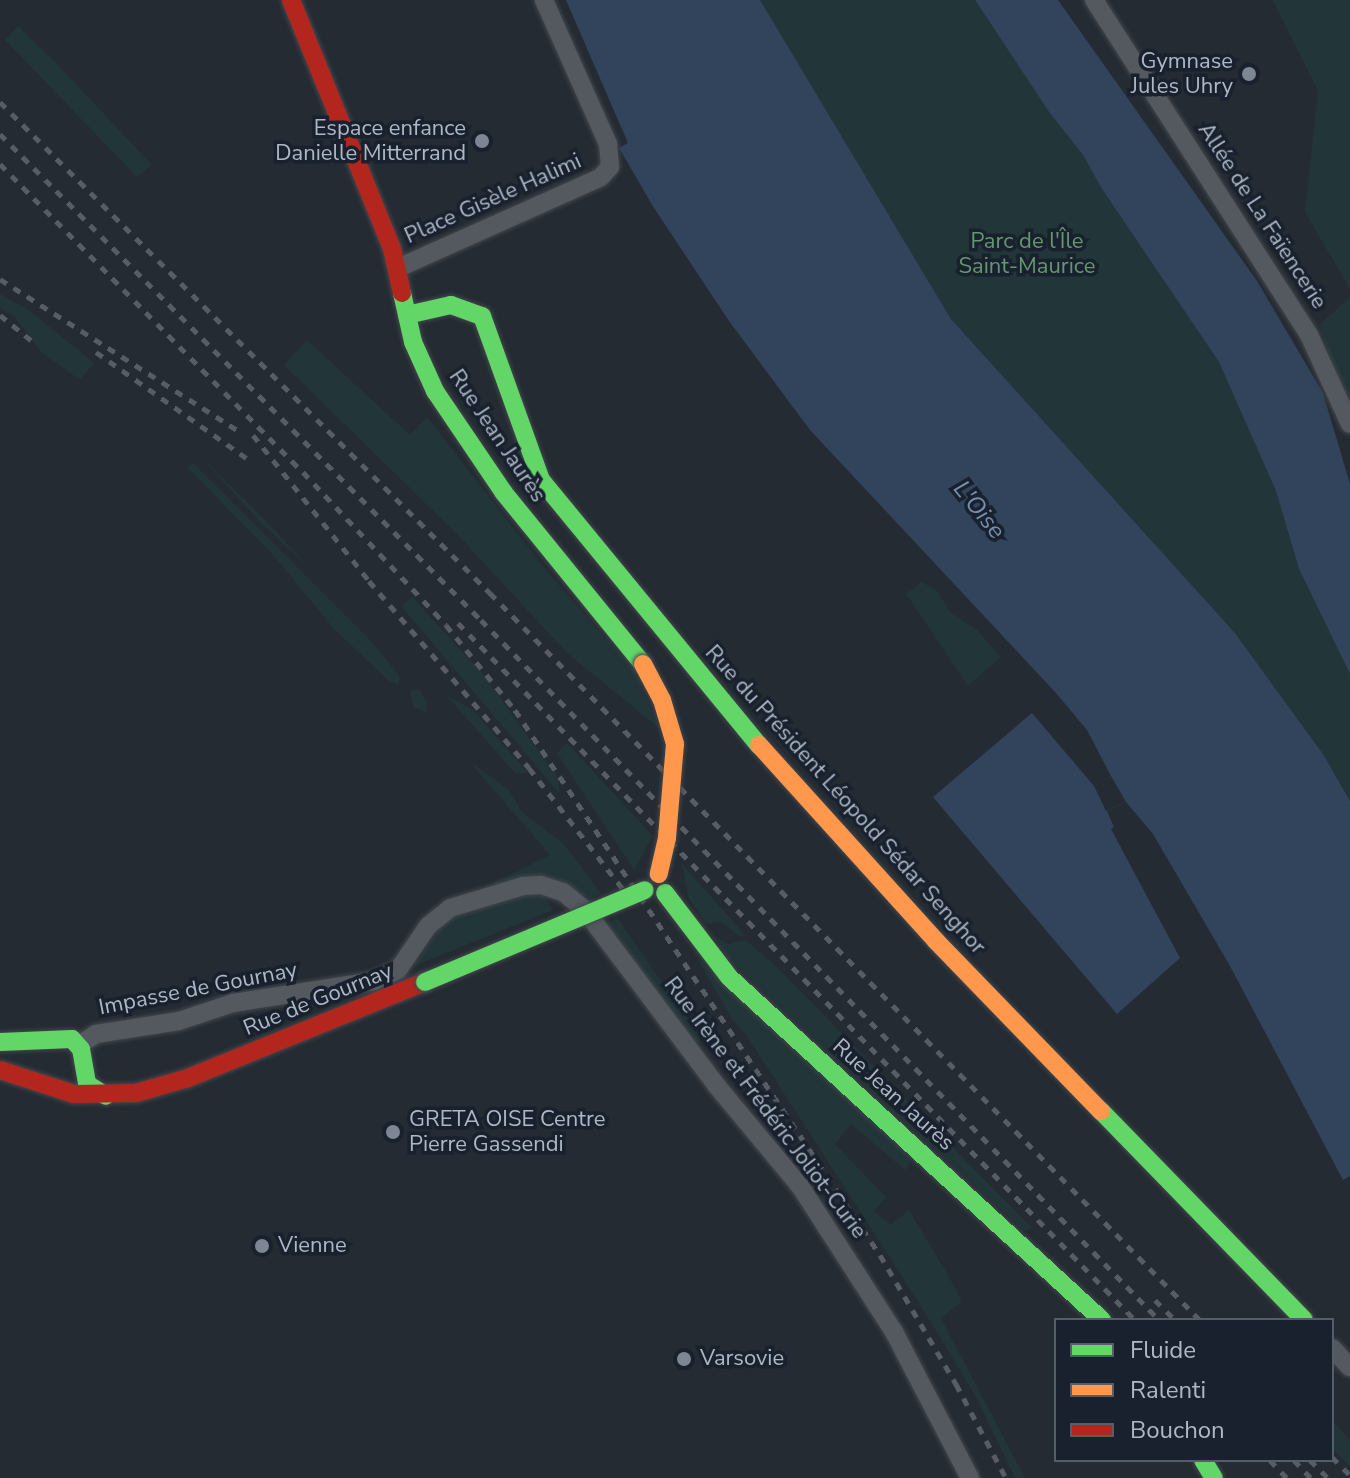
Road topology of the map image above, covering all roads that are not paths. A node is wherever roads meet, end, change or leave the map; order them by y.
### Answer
1 (291, 0) edge
2 (544, 0) edge
3 (1094, 0) edge
4 (398, 268) junction
5 (407, 315) junction
6 (1350, 424) edge
7 (659, 874) junction
8 (645, 890) junction
9 (665, 893) junction
10 (577, 902) joint
11 (70, 1041) junction
12 (0, 1042) edge
13 (0, 1070) edge
14 (106, 1096) junction
15 (1100, 1318) edge
16 (1302, 1318) edge
17 (1334, 1350) edge
18 (1350, 1367) edge
19 (970, 1478) edge

1 - 4 street, Rue Jean Jaurès
2 - 4 street, Place Gisèle Halimi
3 - 6 street, Allée de La Faïencerie
4 - 5 street, Rue Jean Jaurès
5 - 7 street, Rue Jean Jaurès, bridge
5 - 16 street, Rue du Président Léopold Sédar Senghor
7 - 8 street
7 - 9 street
8 - 9 street
8 - 14 street, Rue de Gournay, bridge
9 - 15 street, Rue Jean Jaurès
10 - 11 street, Impasse de Gournay
10 - 19 street, Rue Irène et Frédéric Joliot-Curie
11 - 12 street, Impasse de Gournay
11 - 14 street
13 - 14 street, Rue de Gournay
17 - 18 street

